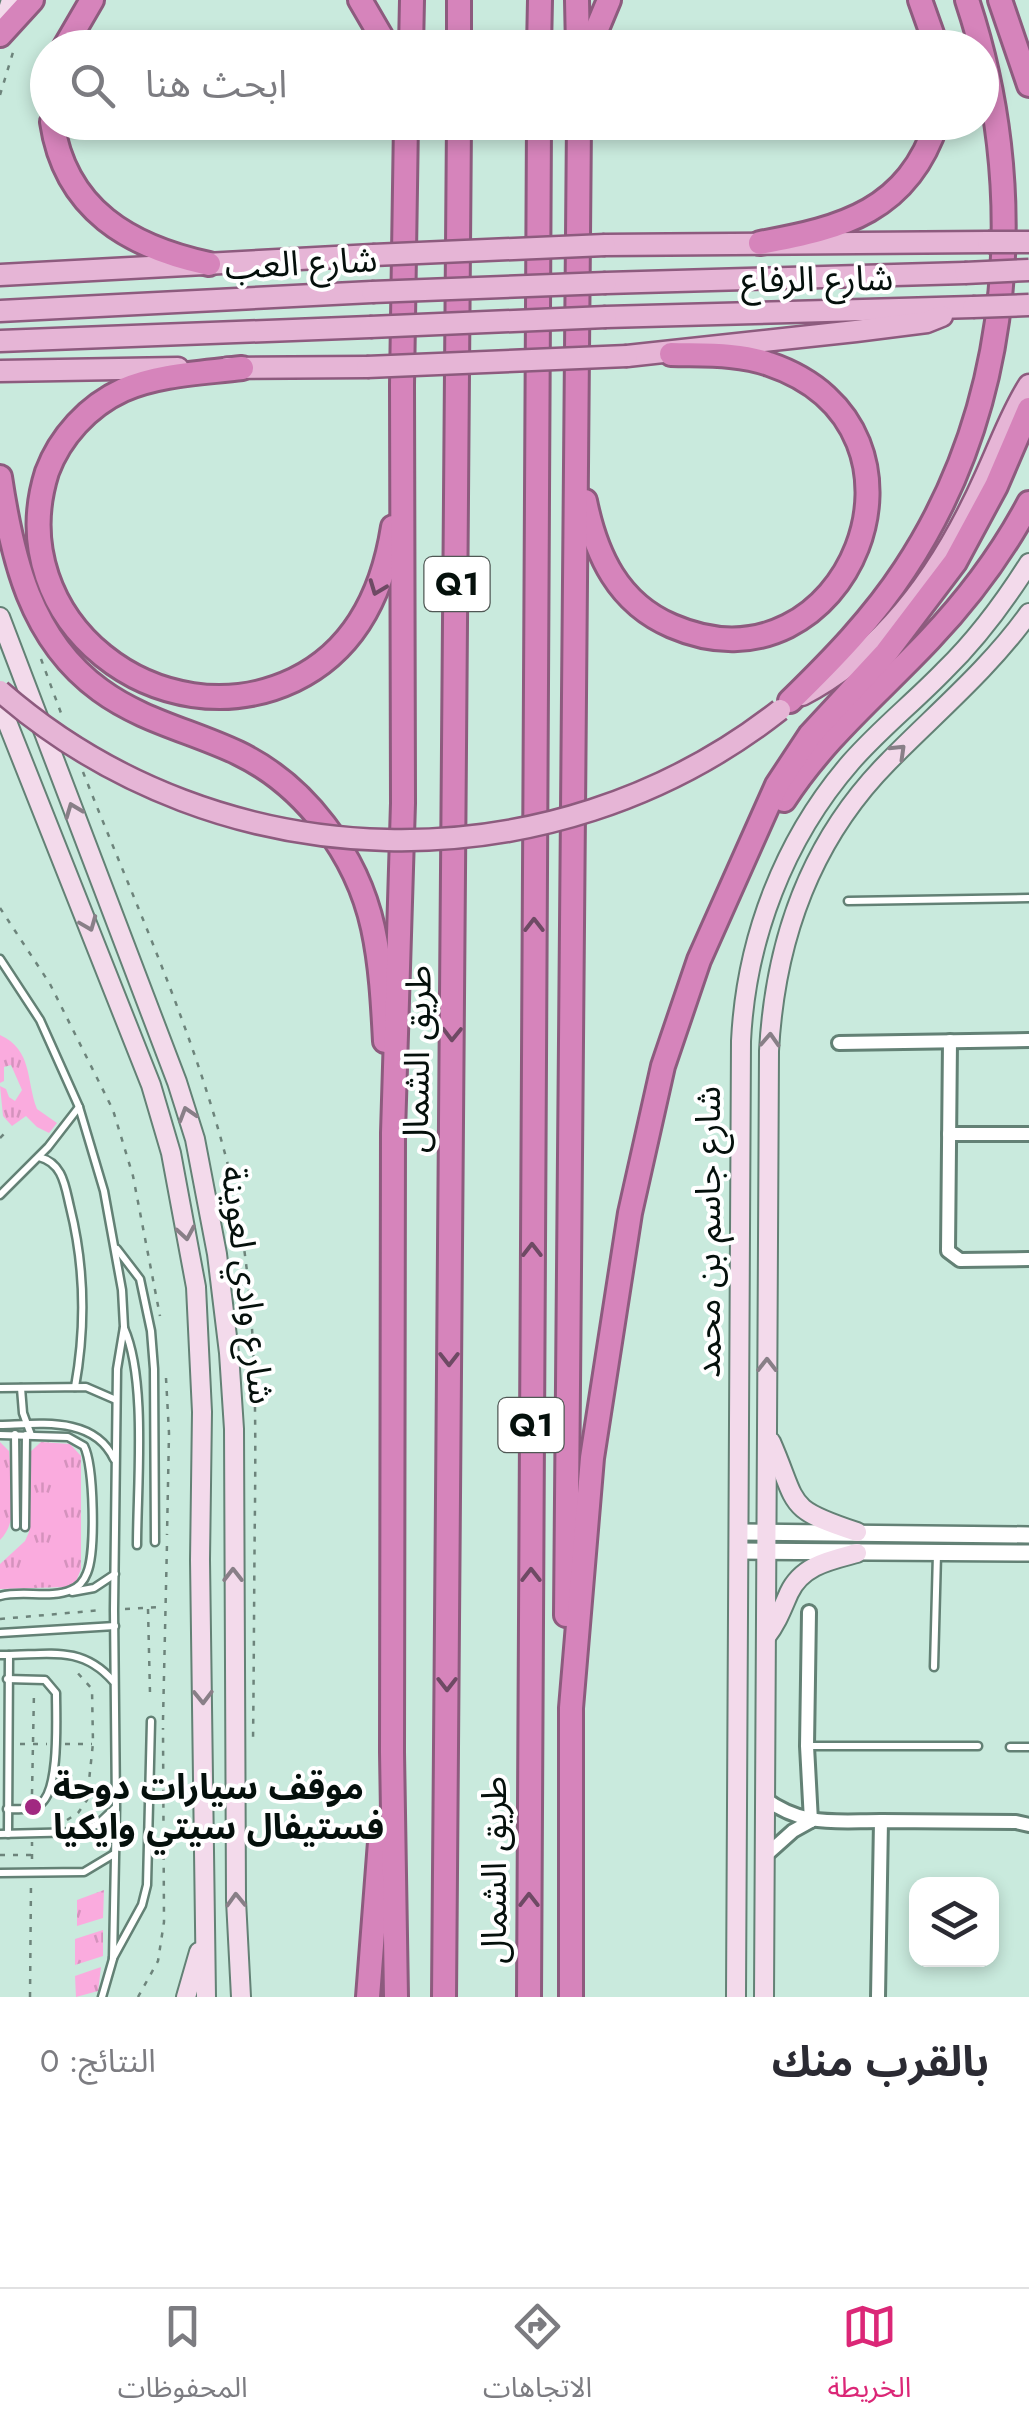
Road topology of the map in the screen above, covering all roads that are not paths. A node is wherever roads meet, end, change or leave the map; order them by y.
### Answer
1 (11, 0) edge
2 (32, 0) edge
3 (92, 0) edge
4 (360, 0) edge
5 (412, 0) edge
6 (458, 0) edge
7 (540, 0) edge
8 (577, 0) edge
9 (609, 0) edge
10 (920, 0) edge
11 (967, 0) edge
12 (1000, 0) edge
13 (74, 30) edge
14 (380, 30) edge
15 (411, 30) edge
16 (458, 30) edge
17 (539, 30) edge
18 (578, 30) edge
19 (596, 30) edge
20 (931, 30) edge
21 (977, 30) edge
22 (0, 34) edge
23 (1029, 85) edge
24 (999, 99) edge
25 (58, 140) edge
26 (404, 140) edge
27 (459, 140) edge
28 (538, 140) edge
29 (580, 140) edge
30 (928, 140) edge
31 (1029, 242) edge
32 (760, 243) junction
33 (209, 264) junction
34 (1029, 270) edge
35 (0, 275) edge
36 (606, 283) joint
37 (1029, 305) edge
38 (970, 308) junction
39 (0, 311) edge
40 (606, 316) joint
41 (0, 341) edge
42 (671, 354) junction
43 (242, 368) junction
44 (0, 370) edge
45 (1029, 385) edge
46 (1029, 408) edge
47 (576, 449) junction
48 (403, 459) junction
49 (0, 476) edge
50 (1029, 503) edge
51 (965, 533) junction
52 (1029, 563) edge
53 (1029, 613) edge
54 (0, 618) edge
55 (0, 690) edge
56 (0, 704) edge
57 (785, 706) junction
58 (738, 870) junction
59 (1029, 898) edge
60 (848, 901) dead end
61 (0, 958) edge
62 (1029, 1040) edge
63 (950, 1041) junction
64 (838, 1043) dead end
65 (79, 1107) junction
66 (393, 1133) junction
67 (949, 1134) junction
68 (1029, 1134) edge
69 (40, 1157) junction
70 (0, 1195) edge
71 (117, 1249) junction
72 (1029, 1259) edge
73 (124, 1327) junction
74 (75, 1387) junction
75 (0, 1388) edge
76 (21, 1388) junction
77 (117, 1400) junction
78 (0, 1425) edge
79 (27, 1425) junction
80 (766, 1432) junction
81 (15, 1434) junction
82 (0, 1435) edge
83 (29, 1435) junction
84 (116, 1466) junction
85 (766, 1532) junction
86 (856, 1532) junction
87 (1029, 1535) edge
88 (155, 1542) dead end
89 (740, 1542) junction
90 (137, 1545) dead end
91 (765, 1552) junction
92 (858, 1553) junction
93 (937, 1553) junction
94 (1029, 1553) edge
95 (115, 1574) junction
96 (66, 1592) junction
97 (0, 1596) edge
98 (809, 1612) dead end
99 (115, 1626) junction
100 (0, 1633) edge
101 (765, 1637) junction
102 (4, 1655) edge
103 (934, 1666) dead end
104 (7, 1679) junction
105 (114, 1682) junction
106 (571, 1708) junction
107 (151, 1720) dead end
108 (807, 1746) junction
109 (978, 1746) dead end
110 (1010, 1747) dead end
111 (1029, 1747) edge
112 (392, 1752) junction
113 (764, 1798) junction
114 (116, 1807) junction
115 (7, 1809) junction
116 (811, 1821) junction
117 (881, 1821) junction
118 (1029, 1825) edge
119 (4, 1834) edge
120 (115, 1853) junction
121 (766, 1856) junction
122 (0, 1873) edge
123 (204, 1932) junction
124 (113, 1960) junction
125 (104, 1995) edge
126 (186, 1997) edge
127 (206, 1997) edge
128 (242, 1997) edge
129 (368, 1997) edge
130 (396, 1997) edge
131 (444, 1997) edge
132 (529, 1997) edge
133 (570, 1997) edge
134 (736, 1997) edge
135 (764, 1997) edge
136 (878, 1997) edge

1 - 22 main road
2 - 22 highway
3 - 13 highway
4 - 14 highway
5 - 15 highway
6 - 16 highway
7 - 17 highway
8 - 18 highway
9 - 19 highway
10 - 20 highway
11 - 21 highway
12 - 23 highway
24 - 57 highway
25 - 33 highway
26 - 48 highway
27 -> 131 highway, طريق الشمال / Q1
132 -> 28 highway, طريق الشمال / Q1
29 - 47 highway
30 - 32 highway
31 - 32 main road, bridge
32 - 33 main road, bridge
33 - 35 main road
34 - 36 main road, شارع الرفاع, bridge
36 - 39 main road, شارع العب, bridge
37 - 38 main road, شارع الرفاع, bridge
38 - 40 main road, شارع الرفاع
38 - 42 main road
40 - 41 main road, شارع العب, bridge
42 - 43 main road, bridge
42 - 47 highway
43 - 44 main road
48 -> 43 highway
45 - 51 main road
46 - 51 highway
47 - 106 highway
48 - 66 highway
49 - 66 highway
50 - 58 highway
51 - 57 main road
51 - 58 highway
52 - 89 main road, شارع جاسم بن محمد
80 -> 53 main road, شارع جاسم بن محمد
128 -> 54 main road, شارع وادي لعوينة
55 - 57 main road, bridge
56 -> 123 main road, شارع وادي لعوينة
58 - 106 highway
59 - 60 lane
61 - 65 lane
62 - 63 street
63 - 64 street
63 - 67 street
65 - 69 lane
65 - 71 lane
66 - 112 highway
67 - 68 street
67 - 72 street
69 - 70 lane
69 - 74 lane
71 - 73 lane
71 - 88 lane
73 - 77 lane
73 - 90 lane
74 - 76 lane
74 - 77 lane
75 - 76 lane
76 - 79 lane
77 - 84 lane
78 - 79 lane
79 - 83 lane
79 - 84 lane
80 - 85 main road, شارع جاسم بن محمد
80 - 86 main road
81 - 82 lane
81 - 83 lane
81 - 83 lane
83 - 96 lane
84 - 95 lane
85 - 86 street
85 - 89 street
85 - 91 main road, شارع جاسم بن محمد
86 - 87 street
89 - 91 street
89 - 134 main road, شارع جاسم بن محمد
91 - 92 street
91 - 101 main road, شارع جاسم بن محمد
92 - 93 street
92 - 101 main road
93 - 94 street
93 - 103 lane
95 - 96 lane
95 - 99 lane
96 - 97 lane
98 - 108 street
99 - 100 lane
99 - 105 lane
101 - 113 main road, شارع جاسم بن محمد
102 - 104 lane
102 - 105 lane
104 - 115 lane
104 - 115 lane
105 - 114 lane
106 - 133 highway
107 - 124 lane
108 - 109 lane
108 - 116 street
110 - 111 lane
112 - 129 highway
112 - 130 highway
113 - 116 street
113 - 121 main road, شارع جاسم بن محمد
114 - 119 lane
114 - 120 lane
115 - 119 lane
116 - 117 street
116 - 121 street
117 - 118 street
117 - 136 street
120 - 122 lane
120 - 124 lane
121 - 135 main road, شارع جاسم بن محمد
123 - 126 main road
123 - 127 main road, شارع وادي لعوينة
124 - 125 lane

